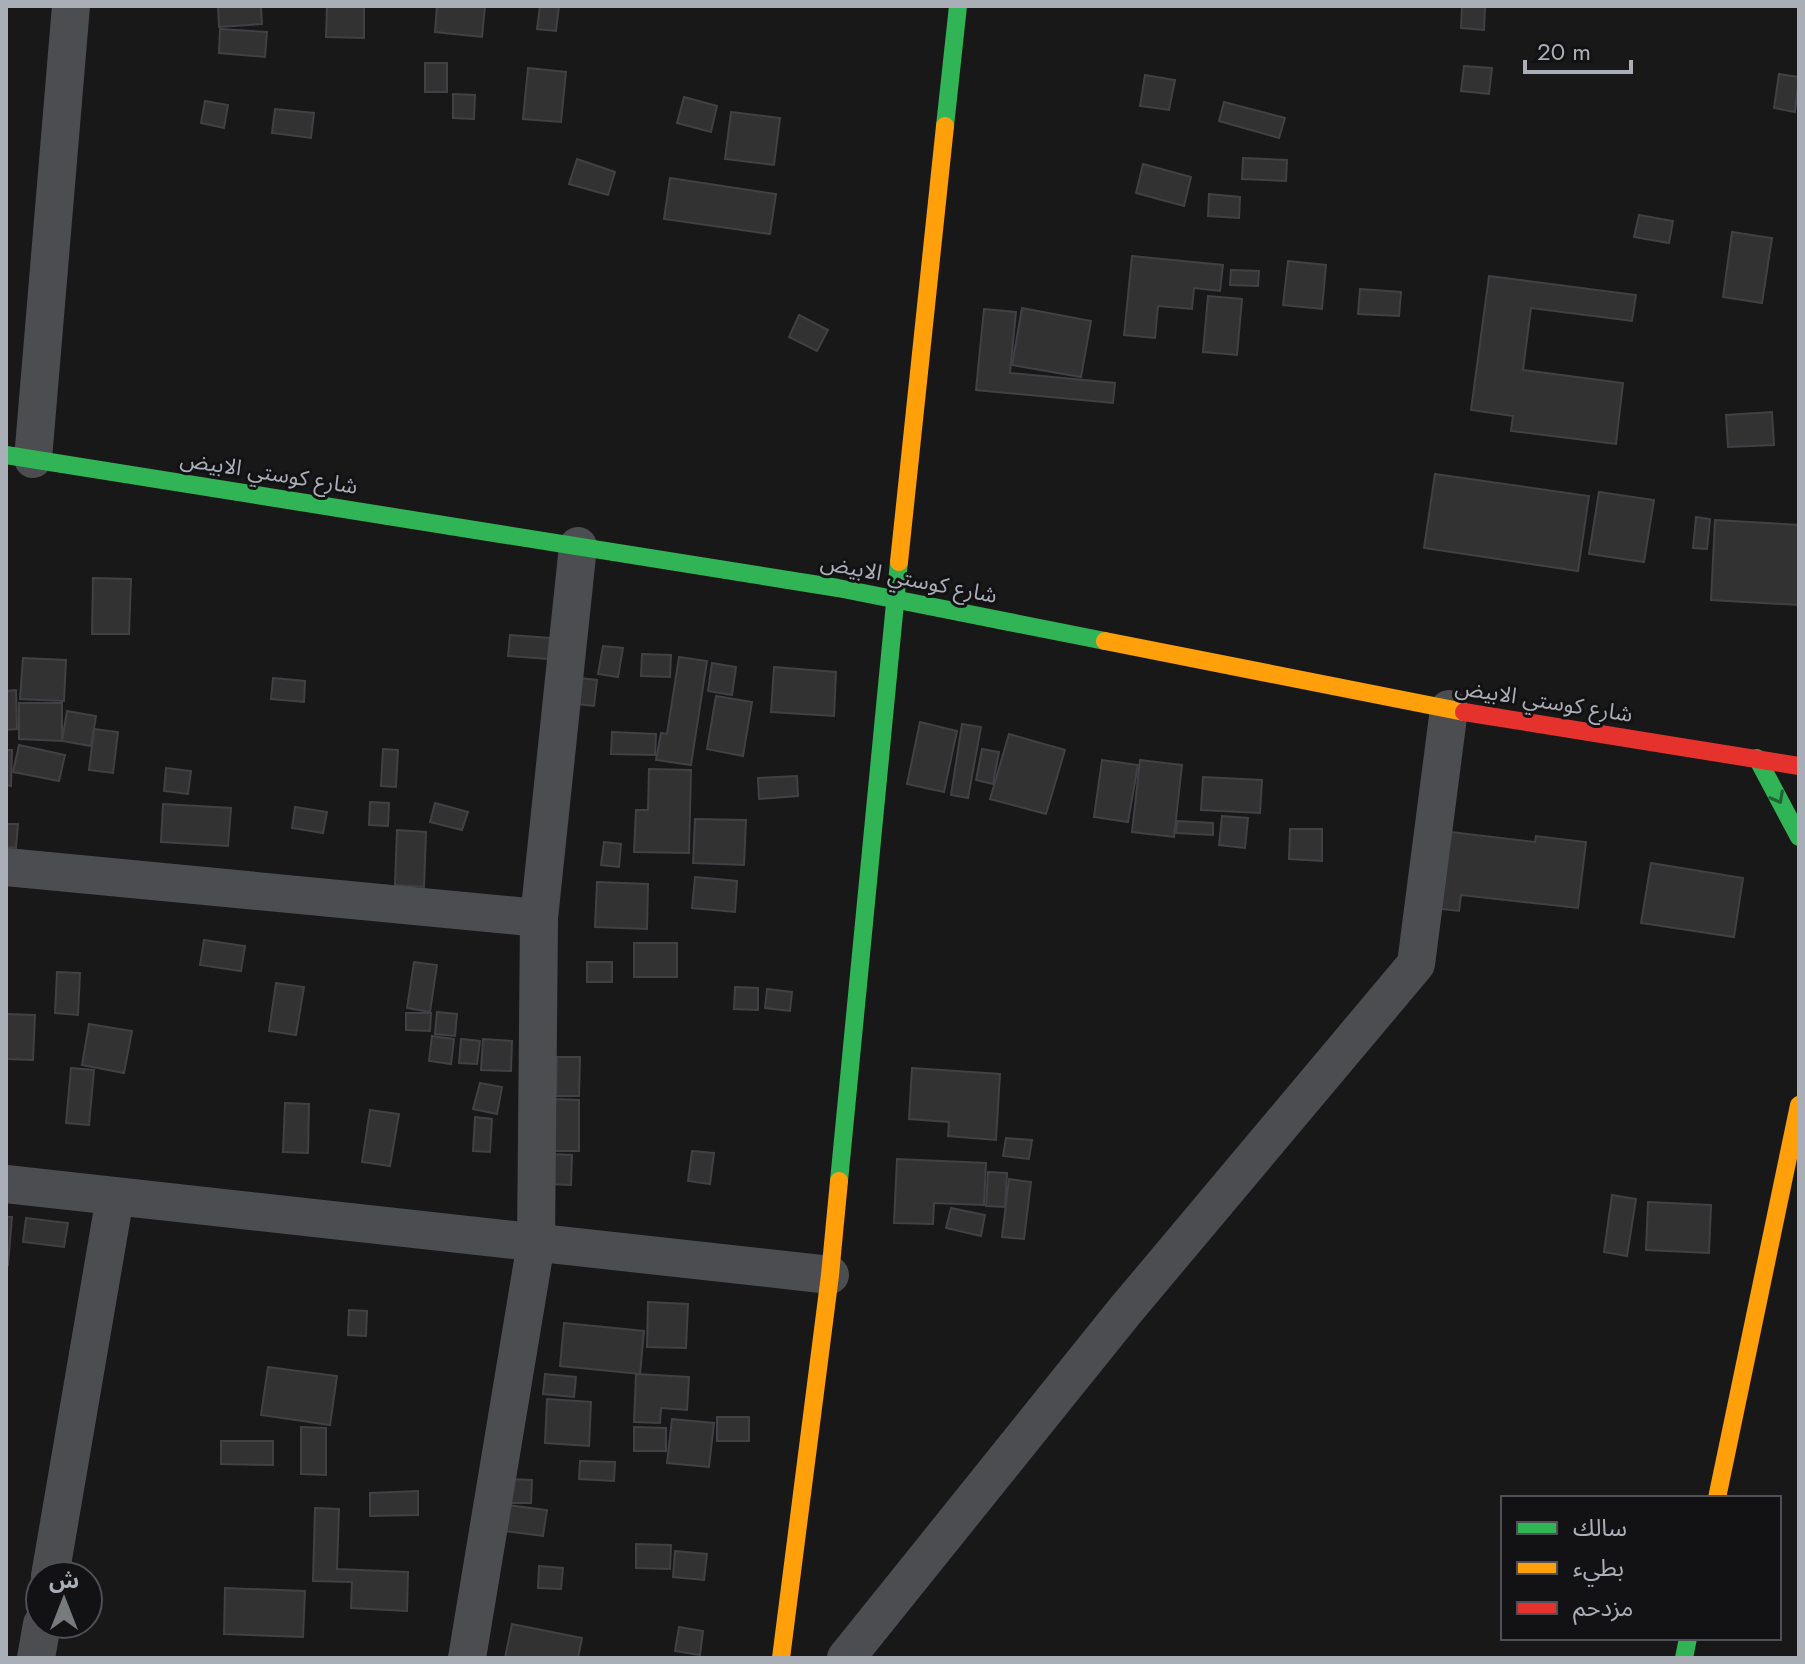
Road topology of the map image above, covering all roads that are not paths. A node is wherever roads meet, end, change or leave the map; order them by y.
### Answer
1 (71, 6) edge
2 (958, 6) edge
3 (19, 457) edge
4 (578, 546) junction
5 (895, 598) junction
6 (1449, 709) junction
7 (1757, 758) junction
8 (1799, 766) edge
9 (1799, 837) edge
10 (6, 867) edge
11 (539, 918) junction
12 (1799, 1105) edge
13 (6, 1184) edge
14 (115, 1197) junction
15 (536, 1243) junction
16 (830, 1275) junction
17 (1717, 1496) edge
18 (53, 1560) edge
19 (467, 1658) edge
20 (781, 1658) edge
21 (846, 1658) edge

1 - 3 street
2 - 5 main road
3 - 4 main road, شارع كوستي الابيض
4 - 5 main road, شارع كوستي الابيض
4 - 11 street
5 - 6 main road, شارع كوستي الابيض
5 - 16 main road
6 - 7 main road, شارع كوستي الابيض
6 - 21 street
7 - 8 main road, شارع كوستي الابيض
7 -> 9 main road
10 - 11 street
11 - 15 street
12 - 17 main road
13 - 14 street
14 - 15 street
14 - 18 street
15 - 16 street
15 - 19 street
16 - 20 main road

